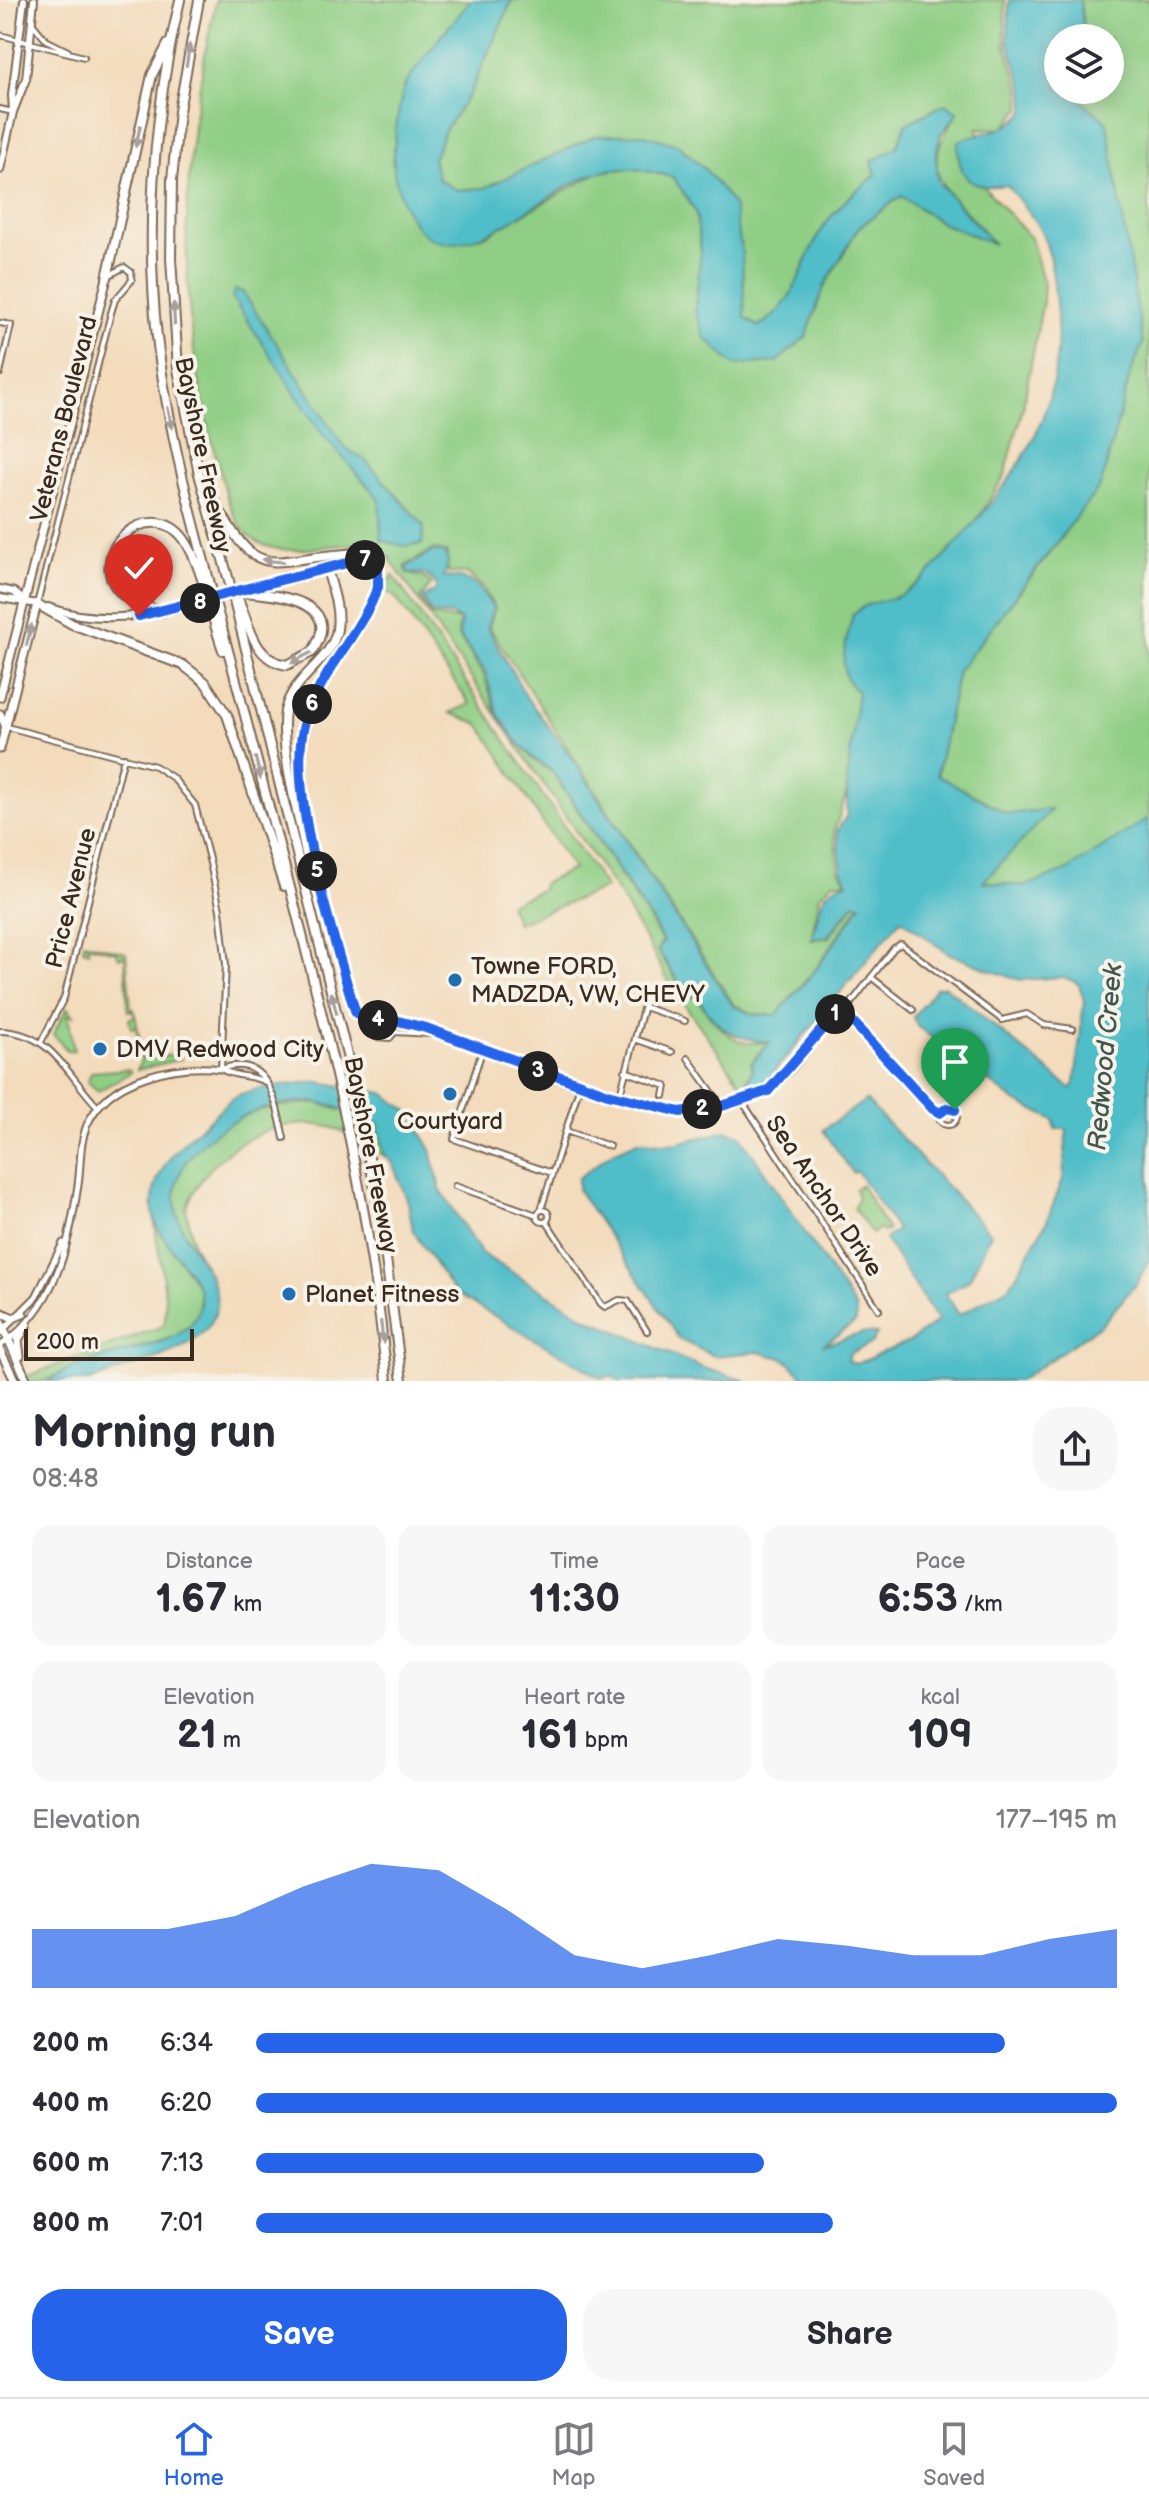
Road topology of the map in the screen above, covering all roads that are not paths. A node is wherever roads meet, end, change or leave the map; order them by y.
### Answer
1 (24, 0) edge
2 (34, 0) edge
3 (180, 0) edge
4 (199, 0) edge
5 (31, 21) junction
6 (0, 35) edge
7 (172, 36) junction
8 (19, 39) junction
9 (29, 41) junction
10 (70, 53) junction
11 (84, 57) dead end
12 (0, 109) edge
13 (13, 112) junction
14 (0, 170) edge
15 (107, 278) junction
16 (0, 323) edge
17 (0, 373) edge
18 (199, 474) junction
19 (373, 562) junction
20 (327, 569) junction
21 (229, 581) junction
22 (0, 589) edge
23 (242, 592) junction
24 (0, 598) edge
25 (23, 600) junction
26 (37, 604) junction
27 (163, 612) junction
28 (239, 692) junction
29 (0, 697) edge
30 (0, 714) edge
31 (6, 727) junction
32 (0, 749) edge
33 (124, 757) junction
34 (303, 873) junction
35 (297, 920) junction
36 (871, 977) junction
37 (646, 998) dead end
38 (644, 1007) junction
39 (913, 1010) dead end
40 (845, 1011) junction
41 (356, 1013) junction
42 (376, 1021) junction
43 (392, 1021) junction
44 (685, 1021) dead end
45 (1073, 1029) dead end
46 (373, 1030) junction
47 (0, 1031) edge
48 (395, 1032) junction
49 (434, 1034) junction
50 (635, 1039) junction
51 (41, 1042) junction
52 (482, 1051) junction
53 (672, 1052) dead end
54 (688, 1058) dead end
55 (221, 1069) junction
56 (625, 1071) junction
57 (268, 1085) junction
58 (580, 1085) junction
59 (664, 1096) dead end
60 (619, 1098) junction
61 (742, 1101) junction
62 (722, 1106) junction
63 (98, 1107) junction
64 (940, 1113) junction
65 (566, 1131) junction
66 (284, 1138) dead end
67 (609, 1146) dead end
68 (552, 1173) junction
69 (455, 1186) dead end
70 (541, 1210) junction
71 (537, 1215) junction
72 (546, 1221) junction
73 (67, 1235) junction
74 (879, 1310) dead end
75 (0, 1312) edge
76 (23, 1314) junction
77 (0, 1321) edge
78 (27, 1324) junction
79 (647, 1331) dead end
80 (2, 1332) edge
81 (9, 1340) junction
82 (0, 1348) edge
83 (0, 1364) edge
84 (22, 1370) junction
85 (13, 1378) edge
86 (27, 1381) edge
87 (387, 1381) edge
88 (402, 1381) edge

1 - 8 main road
2 - 5 main road
3 - 7 highway, Bayshore Freeway
18 -> 4 highway, Bayshore Freeway
5 - 9 main road
5 - 10 street
6 - 8 street
7 -> 15 highway
7 -> 28 highway, Bayshore Freeway
8 - 9 street
8 - 13 main road
9 - 10 street
9 - 13 main road
10 - 11 street
12 - 13 street
13 - 14 main road
15 - 25 main road, Veterans Boulevard
15 - 26 street, Veterans Boulevard
16 - 17 street
19 -> 18 highway
18 - 21 highway, Bayshore Freeway
19 - 20 street
19 - 41 street
20 - 23 main road
20 - 34 highway
23 -> 21 highway
21 - 34 highway, Bayshore Freeway
22 - 25 main road
23 - 27 main road, bridge
24 - 25 main road
25 - 26 main road
25 - 29 main road, Veterans Boulevard
26 - 27 main road
31 -> 26 main road, Veterans Boulevard
26 - 35 highway
27 - 28 highway
28 -> 35 highway, Bayshore Freeway
30 - 31 main road
31 - 32 main road, Veterans Boulevard
31 - 33 street
33 - 51 street, Price Avenue
33 - 55 street
88 -> 34 highway, Bayshore Freeway
35 -> 87 highway, Bayshore Freeway
36 - 39 street
36 - 40 street
36 - 45 street
37 - 38 street
38 - 44 street
38 - 50 street
40 - 61 street
40 - 64 street
41 - 42 street
41 - 46 street
42 - 43 street
42 - 46 street
43 - 48 street
43 - 49 street
46 - 48 street
47 - 51 street
48 - 49 street
49 - 52 street
50 - 53 street
50 - 56 street
51 - 63 street
52 - 58 street
52 - 68 street
54 - 62 street
55 - 57 street
55 - 57 street
55 - 63 street
56 - 59 street
56 - 60 street
57 - 66 street
58 - 60 street
58 - 65 street
60 - 62 street
61 - 62 street
61 - 74 street, Sea Anchor Drive
63 - 73 street
64 - 64 street
65 - 67 street
65 - 68 street
68 - 70 street
69 - 71 street
70 - 71 street
70 - 72 street
71 - 72 street
72 - 79 street
73 - 76 street
73 - 78 street
75 - 76 main road
76 - 80 street
77 - 80 main road
78 - 81 street
78 - 84 main road
80 - 81 main road
81 - 82 street
81 - 84 main road
82 - 85 main road
83 - 85 main road
84 - 86 main road

